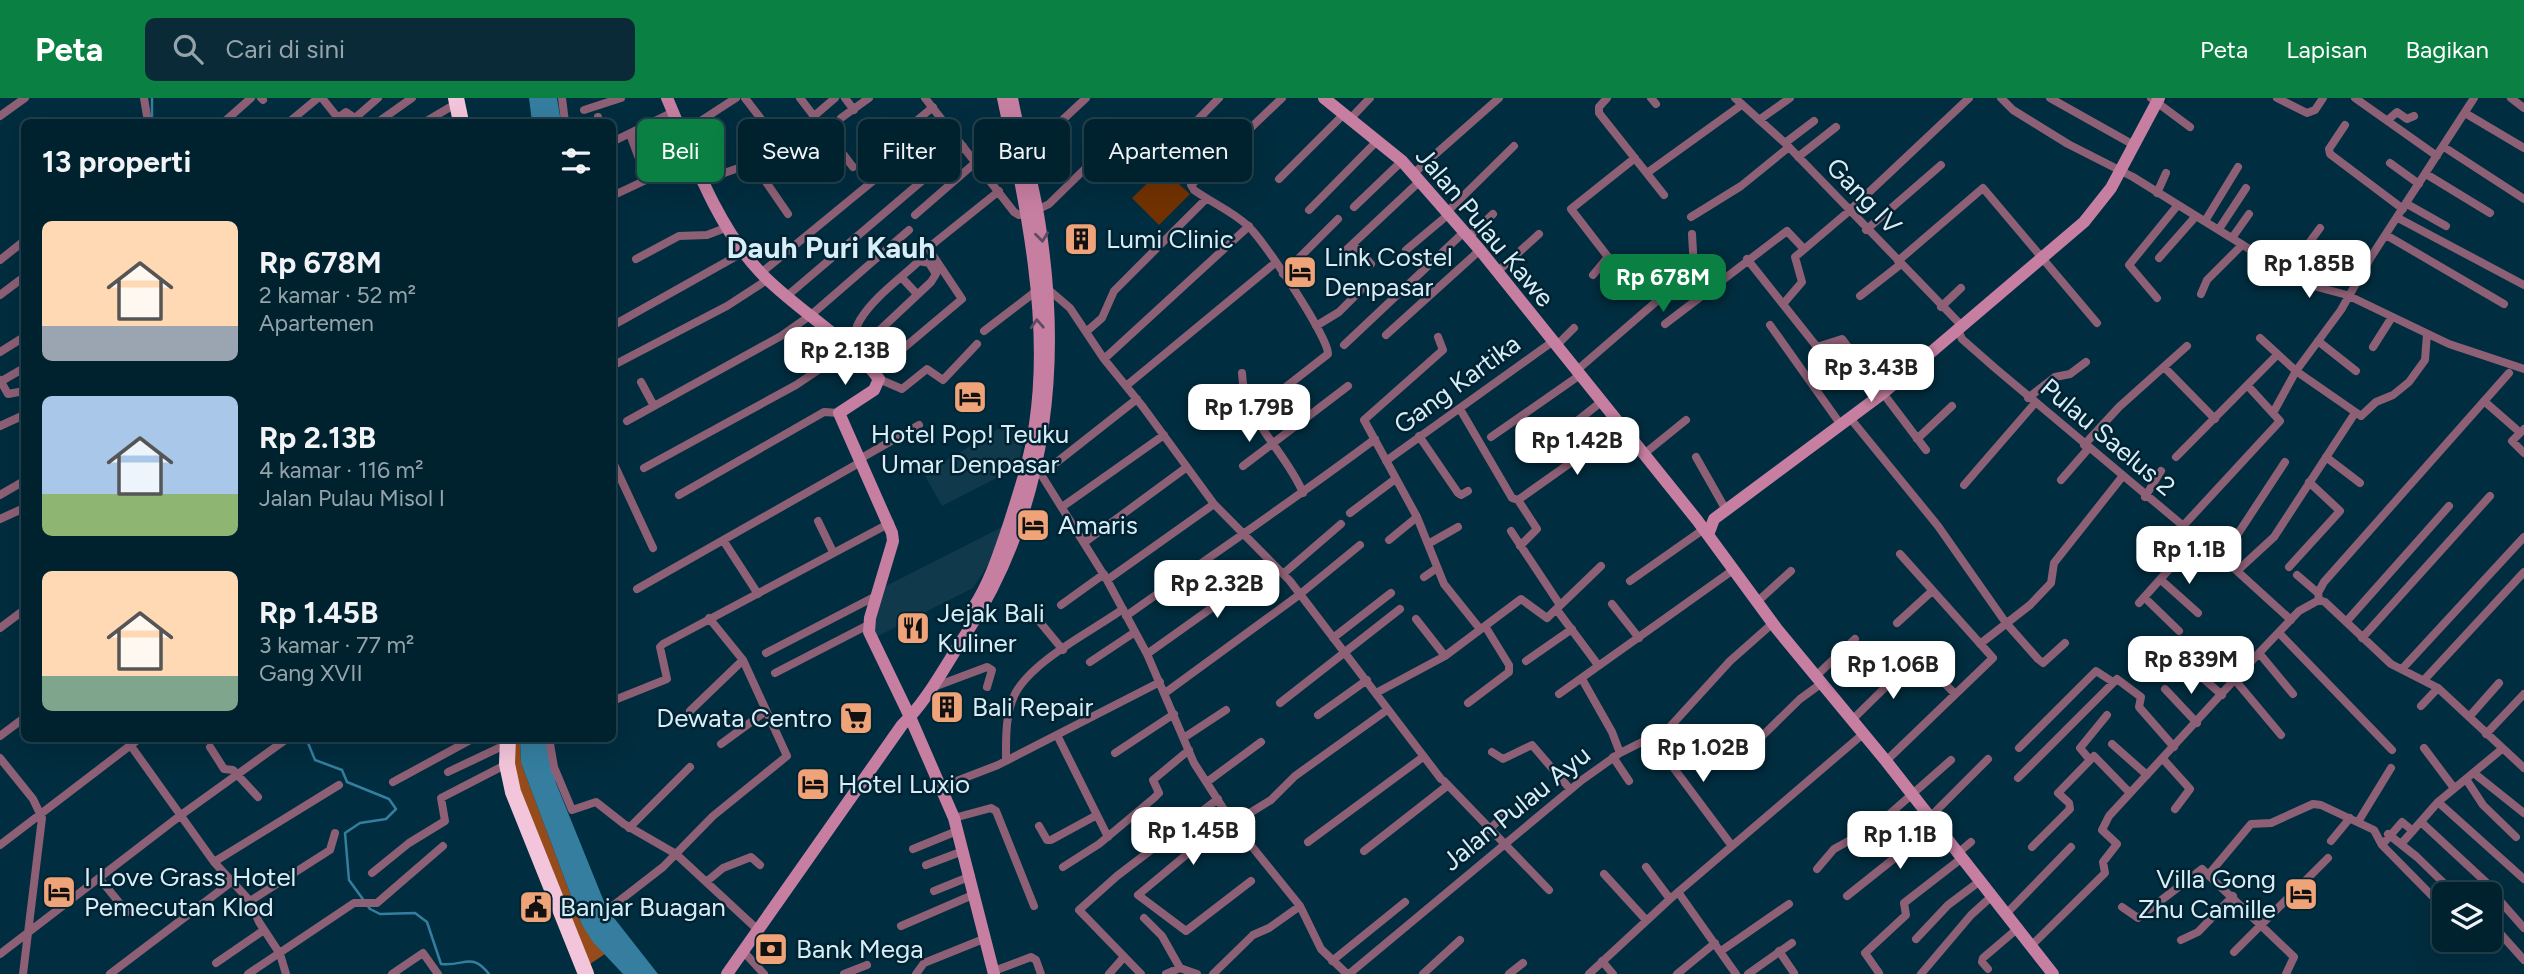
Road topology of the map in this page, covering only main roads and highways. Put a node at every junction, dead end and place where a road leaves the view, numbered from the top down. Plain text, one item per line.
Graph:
1 (457, 101) edge
2 (460, 119) edge
3 (507, 742) edge
4 (586, 974) edge

1 - 2 highway
3 - 4 highway

